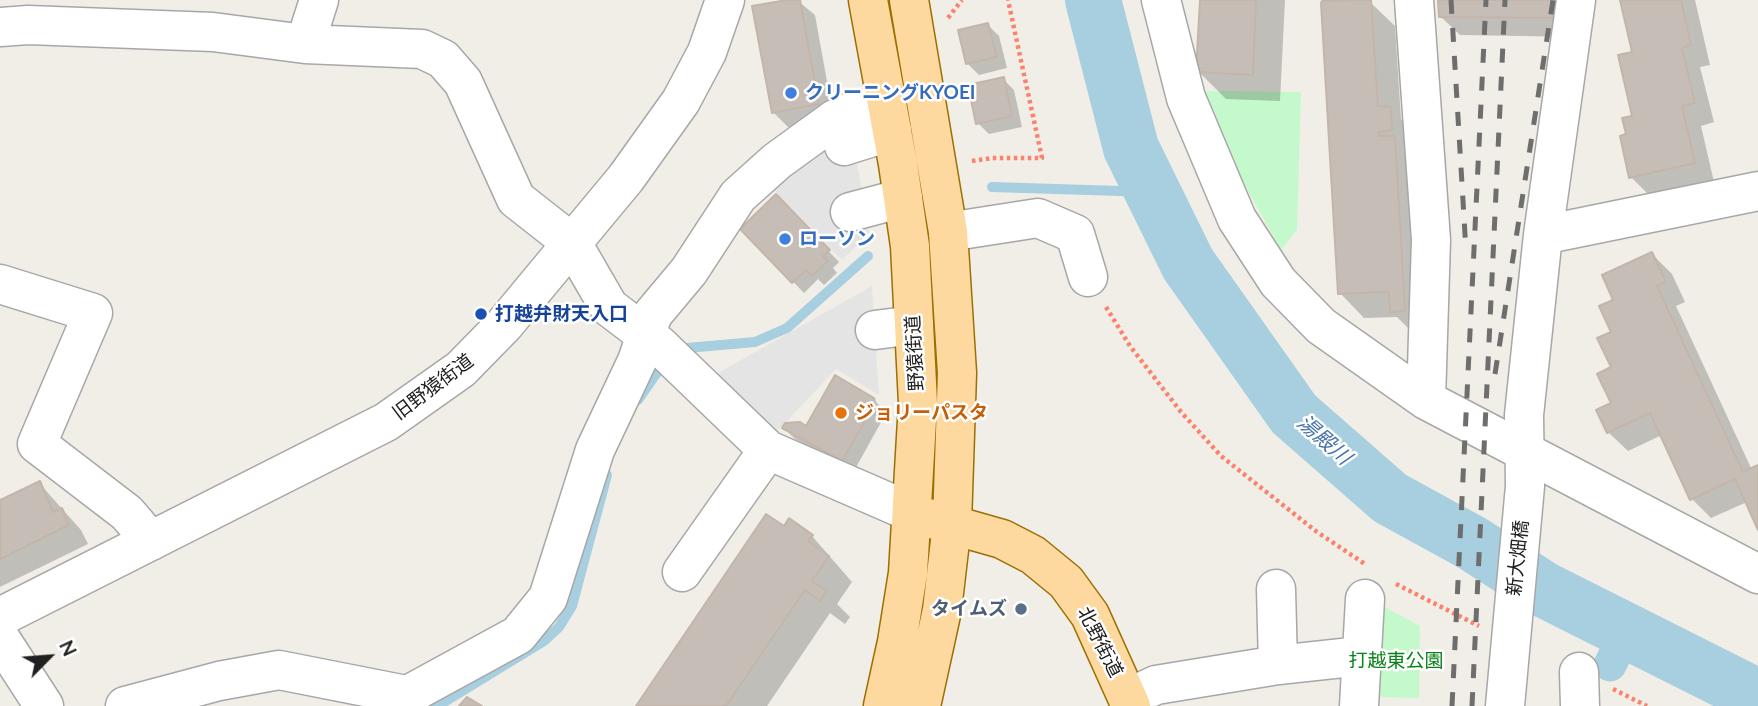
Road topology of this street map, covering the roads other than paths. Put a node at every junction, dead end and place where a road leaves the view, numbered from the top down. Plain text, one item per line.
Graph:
1 (318, 0) edge
2 (725, 0) edge
3 (868, 0) edge
4 (909, 0) edge
5 (1161, 0) edge
6 (1415, 0) edge
7 (1576, 0) edge
8 (217, 16) edge
9 (0, 27) edge
10 (305, 44) junction
11 (890, 118) junction
12 (844, 146) dead end
13 (1758, 191) edge
14 (903, 198) junction
15 (850, 212) dead end
16 (948, 232) junction
17 (1543, 235) junction
18 (572, 243) junction
19 (1088, 277) road end
20 (0, 284) edge
21 (914, 325) junction
22 (875, 330) dead end
23 (653, 341) junction
24 (1426, 400) junction
25 (768, 450) junction
26 (1526, 468) junction
27 (913, 513) junction
28 (952, 524) junction
29 (151, 541) junction
30 (682, 572) dead end
31 (1758, 574) edge
32 (1375, 583) road end
33 (1276, 589) dead end
34 (0, 617) edge
35 (0, 638) edge
36 (1361, 656) junction
37 (1278, 665) junction
38 (400, 701) edge
39 (1129, 702) edge
40 (44, 706) edge
41 (125, 706) edge
42 (883, 706) edge
43 (922, 706) edge
44 (1359, 706) edge
45 (1505, 706) edge

1 - 10 street
2 - 18 street, 旧野猿街道
3 - 11 main road, 野猿街道
4 - 16 main road, 野猿街道
5 - 24 street
6 - 24 street
7 - 17 street, 新大畑橋
8 - 9 street
8 - 10 street
10 - 18 street
11 - 12 street
11 - 14 main road, 野猿街道
11 - 23 street
13 - 17 street
14 - 15 street
14 - 21 main road, 野猿街道
16 - 19 street
16 - 28 main road, 野猿街道
17 - 26 street, 新大畑橋
18 - 23 street
18 - 29 street, 旧野猿街道
20 - 29 street
21 - 22 street
21 - 27 main road, 野猿街道
23 - 25 street
23 - 38 street
24 - 26 street
25 - 27 street
25 - 30 street
26 - 31 street
26 - 45 street, 新大畑橋
27 - 28 main road, 北野街道
27 - 42 main road, 野猿街道
28 - 39 main road, 北野街道
28 - 43 main road, 野猿街道
29 - 34 street, 旧野猿街道
32 - 36 street
33 - 37 street
35 - 40 street
36 - 37 street
36 - 44 street
37 - 39 street
38 - 41 street

